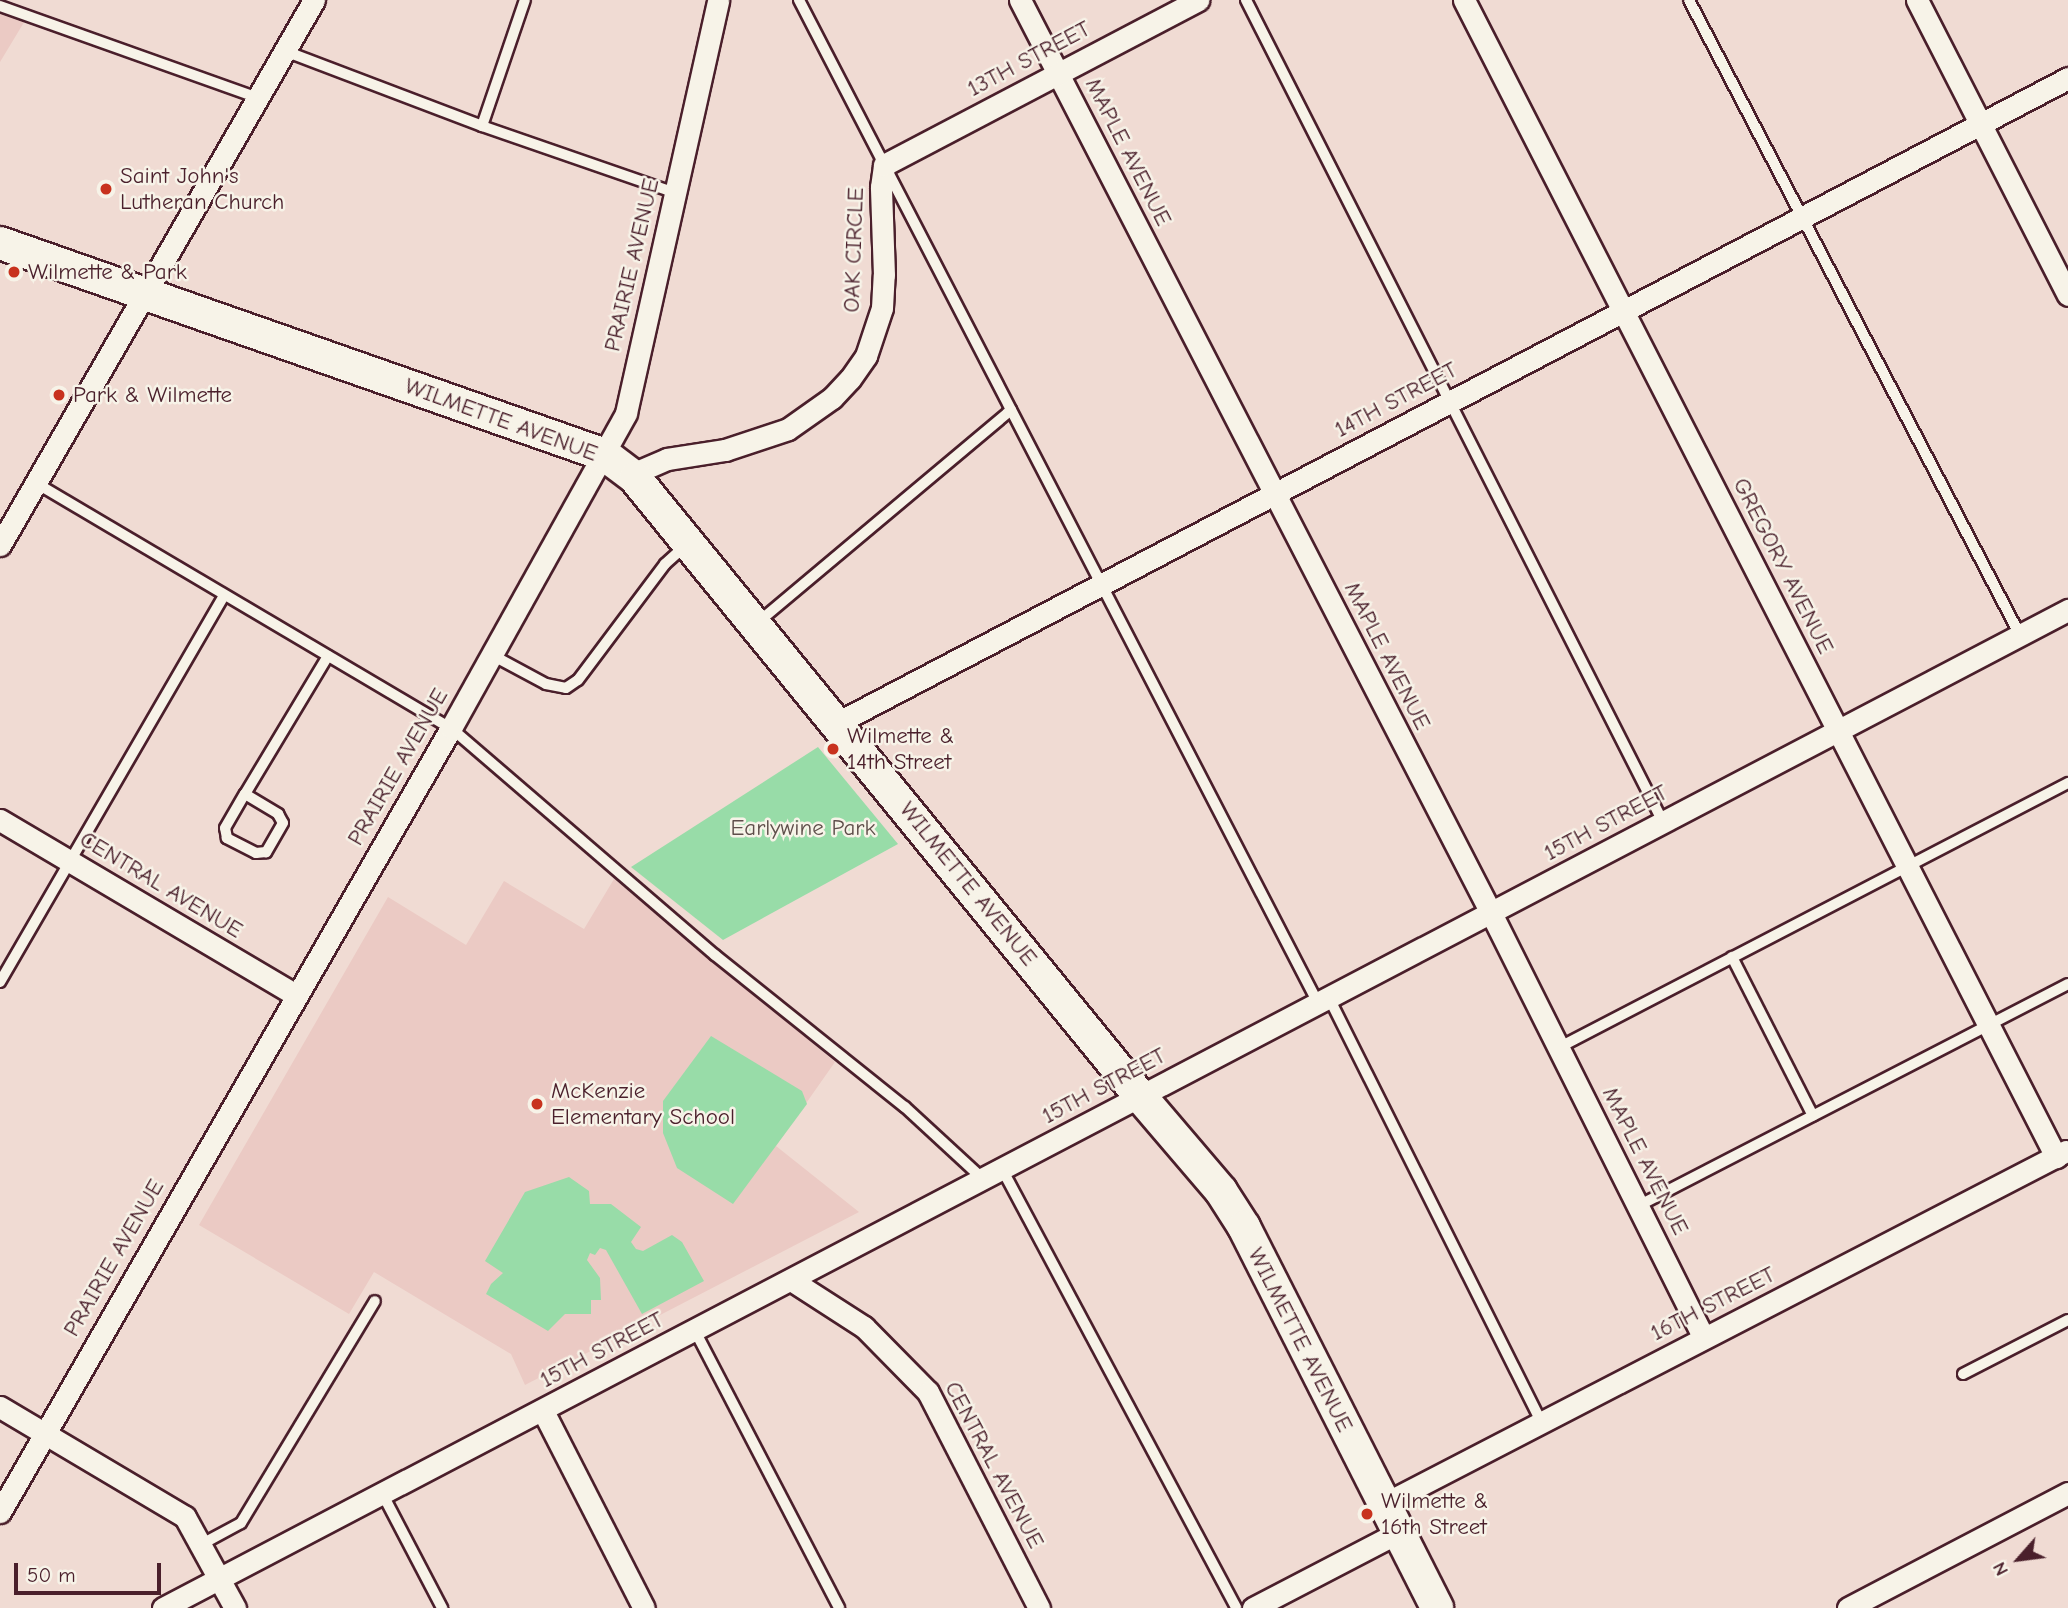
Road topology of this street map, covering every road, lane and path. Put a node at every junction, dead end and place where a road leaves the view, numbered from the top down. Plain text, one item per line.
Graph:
1 (20, 0) edge
2 (314, 0) edge
3 (526, 0) edge
4 (718, 0) edge
5 (799, 0) edge
6 (1020, 0) edge
7 (1198, 0) edge
8 (1246, 0) edge
9 (1464, 0) edge
10 (1689, 0) edge
11 (1917, 0) edge
12 (0, 6) edge
13 (14, 11) junction
14 (285, 51) junction
15 (1058, 73) junction
16 (2068, 78) edge
17 (258, 98) junction
18 (1980, 124) junction
19 (482, 126) junction
20 (884, 165) junction
21 (675, 193) junction
22 (1800, 218) junction
23 (0, 243) edge
24 (146, 295) junction
25 (2068, 295) edge
26 (1623, 311) junction
27 (1448, 402) junction
28 (1011, 410) junction
29 (605, 455) junction
30 (630, 475) junction
31 (36, 483) junction
32 (1273, 494) junction
33 (689, 542) junction
34 (0, 545) edge
35 (1101, 584) junction
36 (225, 594) junction
37 (2068, 610) edge
38 (756, 624) junction
39 (2020, 635) junction
40 (328, 656) junction
41 (492, 656) junction
42 (837, 723) junction
43 (451, 729) junction
44 (1838, 731) junction
45 (2068, 783) edge
46 (245, 794) junction
47 (0, 820) edge
48 (1664, 822) junction
49 (70, 861) junction
50 (1907, 866) junction
51 (1490, 912) junction
52 (1732, 957) junction
53 (0, 982) edge
54 (2068, 984) edge
55 (296, 995) junction
56 (1323, 1000) junction
57 (1988, 1025) junction
58 (1558, 1048) junction
59 (1140, 1096) junction
60 (1813, 1116) junction
61 (2062, 1154) edge
62 (1002, 1169) junction
63 (983, 1179) junction
64 (1638, 1206) junction
65 (791, 1280) junction
66 (375, 1301) dead end
67 (2068, 1320) edge
68 (695, 1331) junction
69 (1704, 1338) junction
70 (1964, 1374) dead end
71 (0, 1407) edge
72 (543, 1411) junction
73 (1542, 1423) junction
74 (45, 1433) junction
75 (382, 1493) junction
76 (2068, 1493) edge
77 (1382, 1505) junction
78 (0, 1513) edge
79 (1397, 1533) junction
80 (202, 1544) junction
81 (220, 1578) junction
82 (163, 1608) edge
83 (235, 1608) edge
84 (442, 1608) edge
85 (644, 1608) edge
86 (839, 1608) edge
87 (1039, 1608) edge
88 (1236, 1608) edge
89 (1253, 1608) edge
90 (1437, 1608) edge
91 (1848, 1608) edge

1 - 13 lane
2 - 14 street
3 - 19 lane
4 - 21 street, PRAIRIE AVENUE
5 - 20 lane
6 - 15 street, MAPLE AVENUE
7 - 15 street, 13TH STREET
8 - 27 lane
9 - 26 street, GREGORY AVENUE
10 - 22 lane
11 - 18 street
12 - 13 lane
13 - 17 lane
14 - 17 street
14 - 19 lane
15 - 20 street, 13TH STREET
15 - 32 street, MAPLE AVENUE
16 - 18 street, 14TH STREET
17 - 24 street
18 - 22 street, 14TH STREET
18 - 25 street
19 - 21 lane
20 - 28 lane
20 - 30 street, OAK CIRCLE
21 - 29 street, PRAIRIE AVENUE
22 - 26 street, 14TH STREET
22 - 39 lane
23 - 24 street, WILMETTE AVENUE
24 - 29 street, WILMETTE AVENUE
24 - 31 street
26 - 27 street, 14TH STREET
26 - 44 street, GREGORY AVENUE
27 - 32 street, 14TH STREET
27 - 48 lane
28 - 35 lane
28 - 38 lane
29 - 30 street, WILMETTE AVENUE
29 - 41 street, PRAIRIE AVENUE
30 - 33 street, WILMETTE AVENUE
31 - 34 street
31 - 36 lane
32 - 35 street, 14TH STREET
32 - 51 street, MAPLE AVENUE
33 - 38 street, WILMETTE AVENUE
33 - 41 lane
35 - 42 street, 14TH STREET
35 - 56 lane
36 - 40 lane
36 - 49 lane
37 - 39 street, 15TH STREET
38 - 42 street, WILMETTE AVENUE
39 - 44 street, 15TH STREET
40 - 43 lane
40 - 46 lane
41 - 43 street, PRAIRIE AVENUE
42 - 59 street, WILMETTE AVENUE
43 - 55 street, PRAIRIE AVENUE
43 - 63 lane
44 - 48 street, 15TH STREET
44 - 50 street, GREGORY AVENUE
45 - 50 lane
46 - 46 lane
47 - 49 street, CENTRAL AVENUE
48 - 51 street, 15TH STREET
49 - 53 lane
49 - 55 street, CENTRAL AVENUE
50 - 52 lane
50 - 57 street, GREGORY AVENUE
51 - 56 street, 15TH STREET
51 - 58 street, MAPLE AVENUE
52 - 58 lane
52 - 60 lane
54 - 57 lane
55 - 74 street, PRAIRIE AVENUE
56 - 59 street, 15TH STREET
56 - 73 lane
57 - 60 lane
57 - 61 street, GREGORY AVENUE
58 - 64 street, MAPLE AVENUE
59 - 62 street, 15TH STREET
59 - 77 street, WILMETTE AVENUE
60 - 64 lane
61 - 69 street, 16TH STREET
62 - 63 street, 15TH STREET
62 - 88 lane
63 - 65 street, 15TH STREET
64 - 69 street, MAPLE AVENUE
65 - 68 street, 15TH STREET
65 - 87 street, CENTRAL AVENUE
66 - 80 lane
67 - 70 lane
68 - 72 street, 15TH STREET
68 - 86 lane
69 - 73 street, 16TH STREET
71 - 74 street
72 - 75 street, 15TH STREET
72 - 85 street
73 - 77 street, 16TH STREET
74 - 78 street, PRAIRIE AVENUE
74 - 80 street
75 - 81 street, 15TH STREET
75 - 84 lane
76 - 91 street
77 - 79 street, WILMETTE AVENUE
79 - 89 street
79 - 90 street, WILMETTE AVENUE
80 - 81 street
81 - 82 street, 15TH STREET
81 - 83 street

